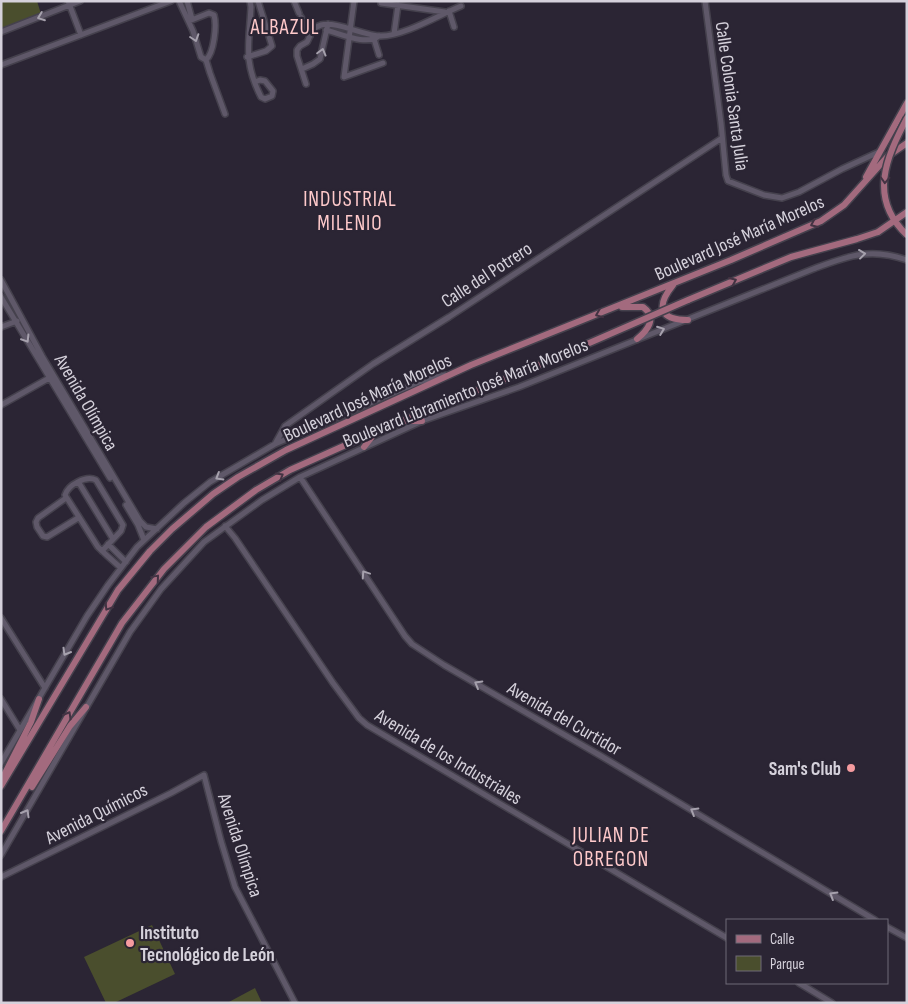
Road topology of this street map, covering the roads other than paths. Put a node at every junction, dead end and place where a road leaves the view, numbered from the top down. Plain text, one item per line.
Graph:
1 (80, 1) edge
2 (171, 1) edge
3 (179, 1) edge
4 (187, 1) edge
5 (250, 1) edge
6 (258, 1) edge
7 (294, 1) edge
8 (354, 1) edge
9 (705, 1) edge
10 (69, 3) edge
11 (381, 3) dead end
12 (398, 5) junction
13 (461, 6) dead end
14 (429, 9) junction
15 (448, 12) junction
16 (262, 15) junction
17 (250, 18) junction
18 (190, 20) junction
19 (429, 20) junction
20 (327, 27) junction
21 (454, 27) dead end
22 (350, 29) junction
23 (1, 32) edge
24 (373, 34) junction
25 (394, 34) junction
26 (81, 35) junction
27 (310, 36) junction
28 (349, 36) junction
29 (380, 36) junction
30 (374, 40) junction
31 (378, 55) dead end
32 (248, 57) junction
33 (206, 60) junction
34 (383, 63) dead end
35 (1, 65) edge
36 (302, 68) junction
37 (255, 82) dead end
38 (306, 84) dead end
39 (907, 103) edge
40 (225, 114) dead end
41 (907, 118) edge
42 (722, 138) junction
43 (907, 143) edge
44 (879, 152) junction
45 (864, 182) junction
46 (907, 212) edge
47 (907, 235) edge
48 (907, 260) edge
49 (1, 280) edge
50 (674, 284) junction
51 (1, 297) edge
52 (616, 307) junction
53 (23, 320) junction
54 (688, 320) junction
55 (15, 322) junction
56 (1, 327) edge
57 (637, 339) junction
58 (455, 373) junction
59 (52, 377) junction
60 (1, 405) edge
61 (422, 421) junction
62 (398, 422) junction
63 (377, 431) junction
64 (276, 444) junction
65 (364, 447) junction
66 (300, 477) junction
67 (79, 483) junction
68 (66, 498) junction
69 (78, 518) junction
70 (225, 526) junction
71 (157, 529) junction
72 (113, 539) junction
73 (144, 540) junction
74 (108, 544) junction
75 (102, 551) junction
76 (126, 562) junction
77 (121, 568) junction
78 (1, 618) edge
79 (45, 688) junction
80 (39, 698) junction
81 (1, 699) edge
82 (86, 707) junction
83 (20, 730) junction
84 (1, 763) edge
85 (204, 775) joint
86 (1, 780) edge
87 (1, 786) edge
88 (18, 803) junction
89 (1, 831) edge
90 (1, 856) edge
91 (1, 877) edge
92 (873, 919) edge
93 (888, 928) edge
94 (726, 937) edge
95 (907, 938) edge
96 (801, 984) edge
97 (295, 1003) edge
98 (832, 1003) edge

1 - 10 street
2 - 26 street
3 - 18 street
4 - 18 street
5 - 17 street
6 - 16 street
7 - 27 street
8 - 22 street
9 - 42 street, Calle Colonia Santa Julia
10 -> 23 street
10 - 26 street
11 - 12 street
12 - 14 street
12 - 25 street
13 - 15 street
14 - 15 street
14 - 19 street
15 - 19 street
15 - 21 street
16 - 17 street
16 - 32 street
17 - 32 street
18 -> 33 street
18 - 33 street
19 - 25 street
20 - 22 street
20 - 27 street
20 - 28 street
36 -> 20 street
22 - 24 street
22 - 28 street
24 - 29 street
24 - 30 street
25 - 29 street
26 - 35 street
27 - 36 street
28 - 30 street
28 - 34 street
29 - 30 street
30 - 31 street
32 - 37 street
33 - 40 street
36 - 38 street
39 - 44 main road
41 -> 47 main road, bridge
42 - 44 street, Calle Colonia Santa Julia
42 - 64 street, Calle del Potrero
43 - 45 main road
44 - 45 main road
45 -> 50 main road, Boulevard José María Morelos
62 -> 46 main road, Boulevard José María Morelos, bridge
54 -> 48 street, Boulevard Libramiento José María Morelos
49 - 53 street, Avenida Olímpica
50 - 52 main road, Boulevard José María Morelos
50 - 54 main road
51 - 55 street, Avenida Olímpica
52 - 57 main road
52 -> 58 main road, Boulevard José María Morelos
53 - 55 street
53 - 59 street, Avenida Olímpica
57 -> 54 street, Boulevard Libramiento José María Morelos
55 - 56 street
55 -> 59 street, Avenida Olímpica
57 - 61 street, Boulevard Libramiento José María Morelos
58 - 64 street, Boulevard Libramiento José María Morelos
58 -> 87 main road, Boulevard José María Morelos
59 - 60 street
59 - 71 street, Avenida Olímpica
59 - 73 street, Avenida Olímpica
61 - 62 main road
61 - 65 street, Boulevard Libramiento José María Morelos
62 - 63 main road, Boulevard José María Morelos
63 - 65 main road
88 -> 63 main road, Boulevard José María Morelos
64 -> 71 street, Boulevard Libramiento José María Morelos
65 - 66 street, Boulevard Libramiento José María Morelos
66 - 70 street, Boulevard Libramiento José María Morelos
92 -> 66 street, Avenida del Curtidor
67 - 68 street
67 - 72 street
67 - 72 street
68 - 69 street
68 - 69 street
69 - 75 street
70 - 82 street, Boulevard Libramiento José María Morelos
70 - 94 street, Avenida de los Industriales
71 - 73 street, Boulevard Libramiento José María Morelos
72 - 74 street
73 - 76 street, Boulevard Libramiento José María Morelos
74 - 75 street
74 - 76 street
75 - 77 street
76 - 77 street, Boulevard Libramiento José María Morelos
77 -> 79 street, Boulevard Libramiento José María Morelos
78 - 79 street
79 - 80 street, Boulevard Libramiento José María Morelos
80 - 83 street, Boulevard Libramiento José María Morelos
80 - 86 main road
81 - 83 street
82 - 88 main road
90 -> 82 street, Boulevard Libramiento José María Morelos
83 - 84 street, Boulevard Libramiento José María Morelos
85 - 91 street, Avenida Químicos
85 - 97 street, Avenida Olímpica
88 - 89 main road, Boulevard José María Morelos
93 - 95 street
96 - 98 street

